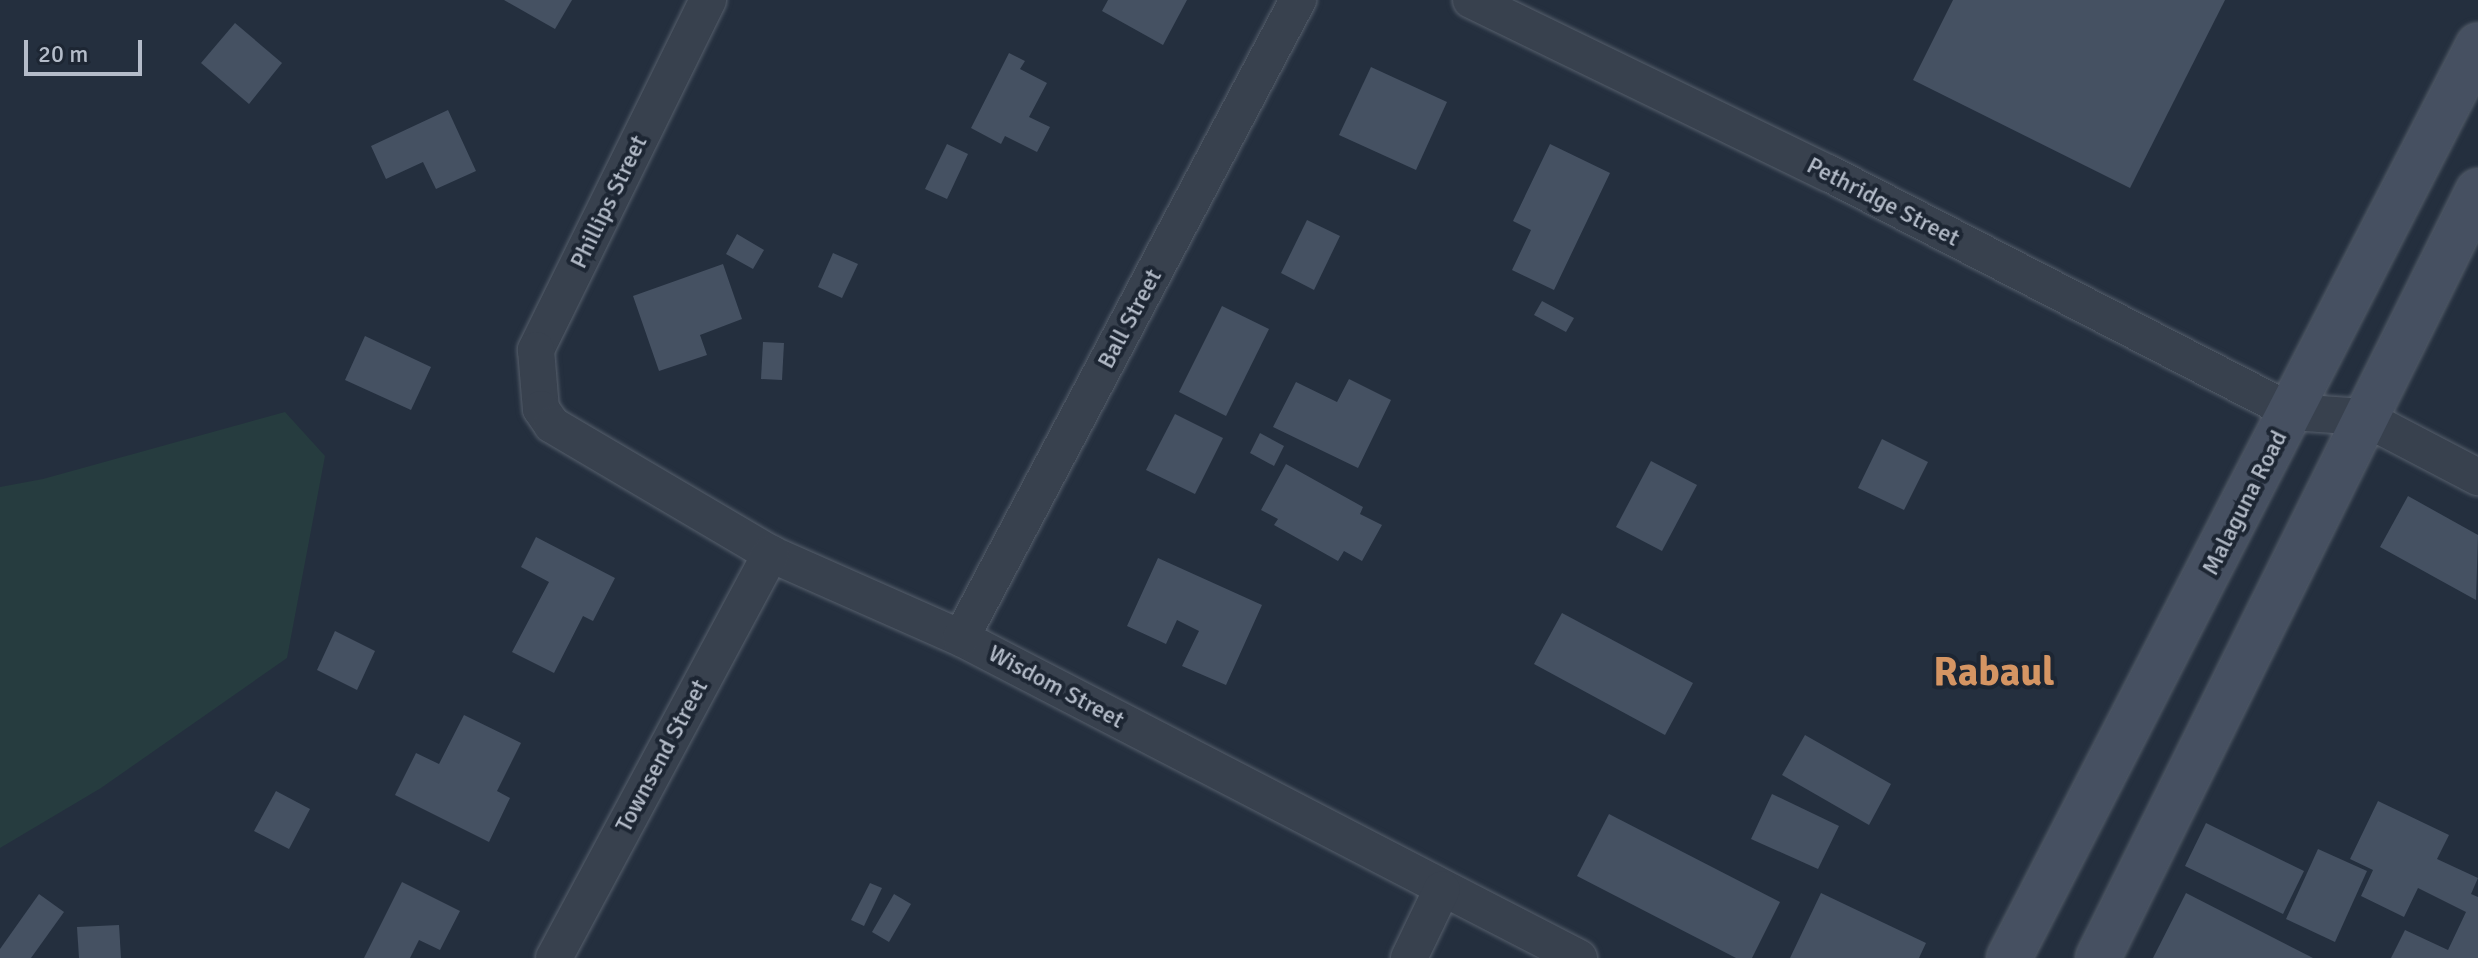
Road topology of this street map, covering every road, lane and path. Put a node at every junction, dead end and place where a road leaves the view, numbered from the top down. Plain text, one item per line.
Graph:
1 (708, 0) edge
2 (1298, 0) edge
3 (1471, 0) edge
4 (2478, 46) edge
5 (2478, 191) edge
6 (541, 409) joint
7 (2292, 412) junction
8 (2363, 417) junction
9 (2478, 477) edge
10 (771, 554) junction
11 (961, 638) junction
12 (1442, 889) junction
13 (554, 958) edge
14 (1409, 958) edge
15 (1579, 958) edge
16 (2009, 958) edge
17 (2098, 958) edge

1 - 6 street, Phillips Street
2 - 11 street, Ball Street
3 - 7 street, Pethridge Street
4 - 7 street, Malaguna Road
5 - 8 street
6 - 10 street, Wisdom Street
7 - 8 street
7 - 16 street, Malaguna Road
8 - 9 street
8 - 17 street
10 - 11 street, Wisdom Street
10 - 13 street, Townsend Street
11 - 12 street, Wisdom Street
12 - 14 street
12 - 15 street, Wisdom Street

